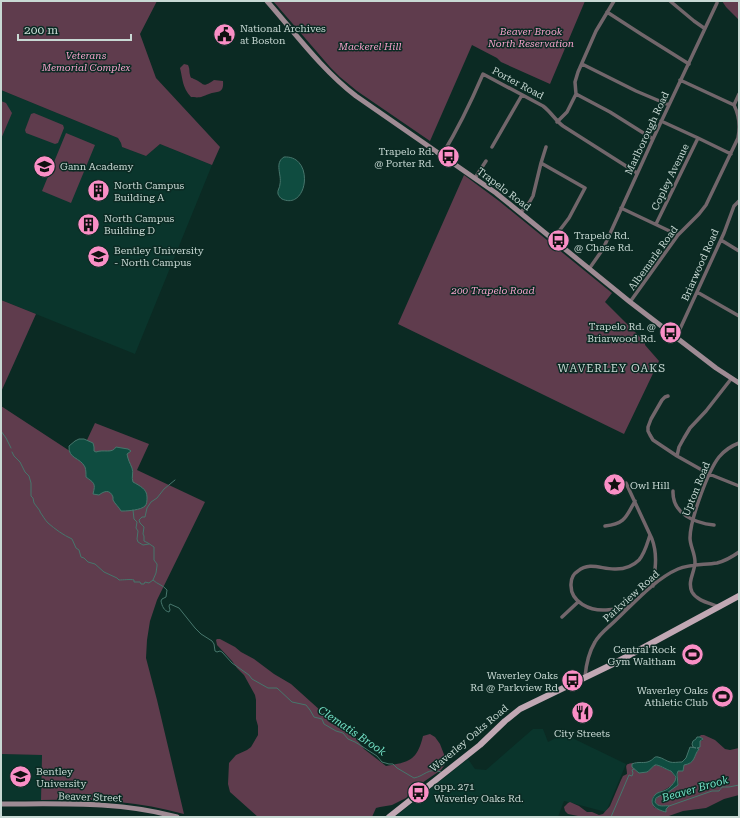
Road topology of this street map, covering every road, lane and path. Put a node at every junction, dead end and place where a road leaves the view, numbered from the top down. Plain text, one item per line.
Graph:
1 (267, 1) edge
2 (614, 1) edge
3 (670, 1) edge
4 (717, 3) dead end
5 (607, 12) junction
6 (704, 28) junction
7 (582, 64) junction
8 (689, 64) junction
9 (680, 80) junction
10 (576, 94) junction
11 (739, 94) edge
12 (522, 95) junction
13 (669, 105) junction
14 (734, 105) junction
15 (661, 121) junction
16 (557, 122) junction
17 (739, 135) edge
18 (698, 138) junction
19 (653, 139) junction
20 (492, 147) dead end
21 (546, 147) dead end
22 (731, 154) junction
23 (442, 155) junction
24 (486, 161) dead end
25 (541, 162) junction
26 (637, 173) junction
27 (475, 178) junction
28 (739, 200) edge
29 (621, 208) junction
30 (521, 212) junction
31 (656, 224) junction
32 (678, 235) junction
33 (553, 239) junction
34 (720, 240) junction
35 (739, 251) edge
36 (589, 269) junction
37 (697, 292) junction
38 (630, 302) junction
39 (739, 316) edge
40 (675, 336) junction
41 (731, 379) junction
42 (739, 383) edge
43 (668, 396) dead end
44 (739, 443) edge
45 (677, 456) junction
46 (709, 474) junction
47 (626, 483) dead end
48 (739, 486) edge
49 (674, 491) dead end
50 (634, 501) junction
51 (692, 520) junction
52 (714, 525) dead end
53 (604, 526) dead end
54 (650, 535) junction
55 (739, 552) edge
56 (694, 565) junction
57 (653, 586) junction
58 (739, 596) edge
59 (578, 602) junction
60 (629, 607) junction
61 (719, 607) junction
62 (562, 617) dead end
63 (585, 677) junction
64 (1, 804) edge
65 (177, 817) edge
66 (389, 817) edge

1 - 23 main road, Trapelo Road
2 - 5 street
3 - 6 street
4 - 6 street, Marlborough Road
5 - 7 street
5 - 8 street
6 - 8 street, Marlborough Road
7 - 10 street
7 - 13 street
8 - 9 street, Marlborough Road
9 - 13 street, Marlborough Road
9 - 14 street
10 - 16 street
10 - 19 street
11 - 14 street
12 - 16 street, Porter Road
12 - 20 street
12 - 23 street, Porter Road
13 - 15 street, Marlborough Road
14 - 17 street, Albemarle Road
15 - 18 street
15 - 19 street, Marlborough Road
16 - 26 street, Porter Road
17 - 22 street, Albemarle Road
18 - 22 street
18 - 31 street, Copley Avenue
19 - 26 street, Marlborough Road
21 - 25 street
22 - 32 street, Albemarle Road
23 - 27 main road, Trapelo Road
24 - 27 street
25 - 30 street
25 - 33 street
26 - 29 street, Marlborough Road
27 - 30 main road, Trapelo Road
28 - 34 street, Briarwood Road
29 - 31 street
29 - 36 street, Marlborough Road
30 - 33 main road, Trapelo Road
31 - 32 street
32 - 38 street, Albemarle Road
33 - 36 main road, Trapelo Road
34 - 35 street
34 - 37 street, Briarwood Road
36 - 38 main road, Trapelo Road
37 - 39 street
37 - 40 street, Briarwood Road
38 - 40 main road, Trapelo Road
40 - 41 main road, Trapelo Road
41 - 42 main road, Trapelo Road
41 - 45 street
43 - 45 street
44 - 46 street, Upton Road
45 - 46 street
46 - 48 street
46 - 51 street, Upton Road
47 - 50 street
49 - 51 street
50 - 53 street
50 - 54 street
51 - 52 street
51 - 56 street, Upton Road
54 - 57 street
54 - 59 street
55 - 56 street, Parkview Road
56 - 57 street, Parkview Road
56 - 61 street, Upton Road
57 - 60 street, Parkview Road
58 - 61 main road, Waverley Oaks Road
59 - 60 street
59 - 62 street
60 - 63 street, Parkview Road
61 - 63 main road, Waverley Oaks Road
63 - 66 main road, Waverley Oaks Road
64 - 65 main road, Beaver Street

